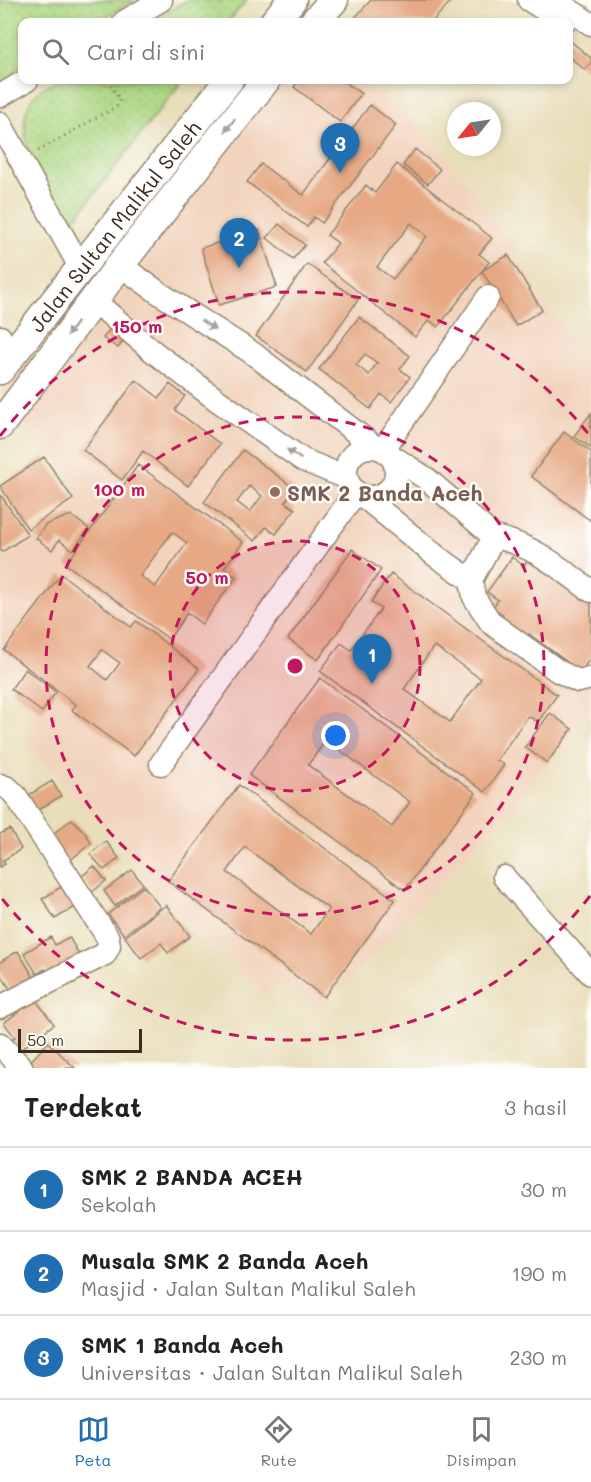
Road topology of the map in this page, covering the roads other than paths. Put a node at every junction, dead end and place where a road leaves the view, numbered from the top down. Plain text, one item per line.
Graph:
1 (161, 0) edge
2 (292, 0) edge
3 (334, 0) edge
4 (529, 0) edge
5 (554, 0) edge
6 (131, 18) edge
7 (277, 18) edge
8 (318, 18) edge
9 (558, 18) edge
10 (591, 24) edge
11 (573, 29) edge
12 (591, 40) edge
13 (20, 84) edge
14 (226, 84) edge
15 (263, 84) edge
16 (0, 96) edge
17 (0, 123) edge
18 (120, 265) junction
19 (80, 267) junction
20 (488, 297) dead end
21 (93, 300) junction
22 (4, 354) edge
23 (0, 425) edge
24 (383, 450) junction
25 (355, 489) junction
26 (494, 537) junction
27 (471, 580) junction
28 (591, 591) edge
29 (591, 678) edge
30 (161, 764) dead end
31 (0, 785) edge
32 (504, 878) dead end
33 (591, 974) edge
34 (0, 1008) edge
35 (0, 1044) edge
36 (22, 1068) edge

1 - 6 street
2 - 7 main road
3 - 8 main road
4 - 9 street
5 - 10 street
11 - 12 street
13 - 16 street
14 - 19 main road, Jalan Sultan Malikul Saleh
15 -> 18 main road, Jalan Sultan Malikul Saleh
17 - 19 street
18 - 21 main road, Jalan Sultan Malikul Saleh
18 -> 24 street
19 - 22 main road, Jalan Sultan Malikul Saleh
20 - 24 street
21 -> 23 main road, Jalan Sultan Malikul Saleh
25 -> 21 street
24 - 25 street
24 - 25 street
24 - 26 street
25 - 27 street
25 - 30 street
26 - 27 street
26 - 28 street
27 - 29 street
31 - 34 street
32 - 33 street
35 - 36 street

